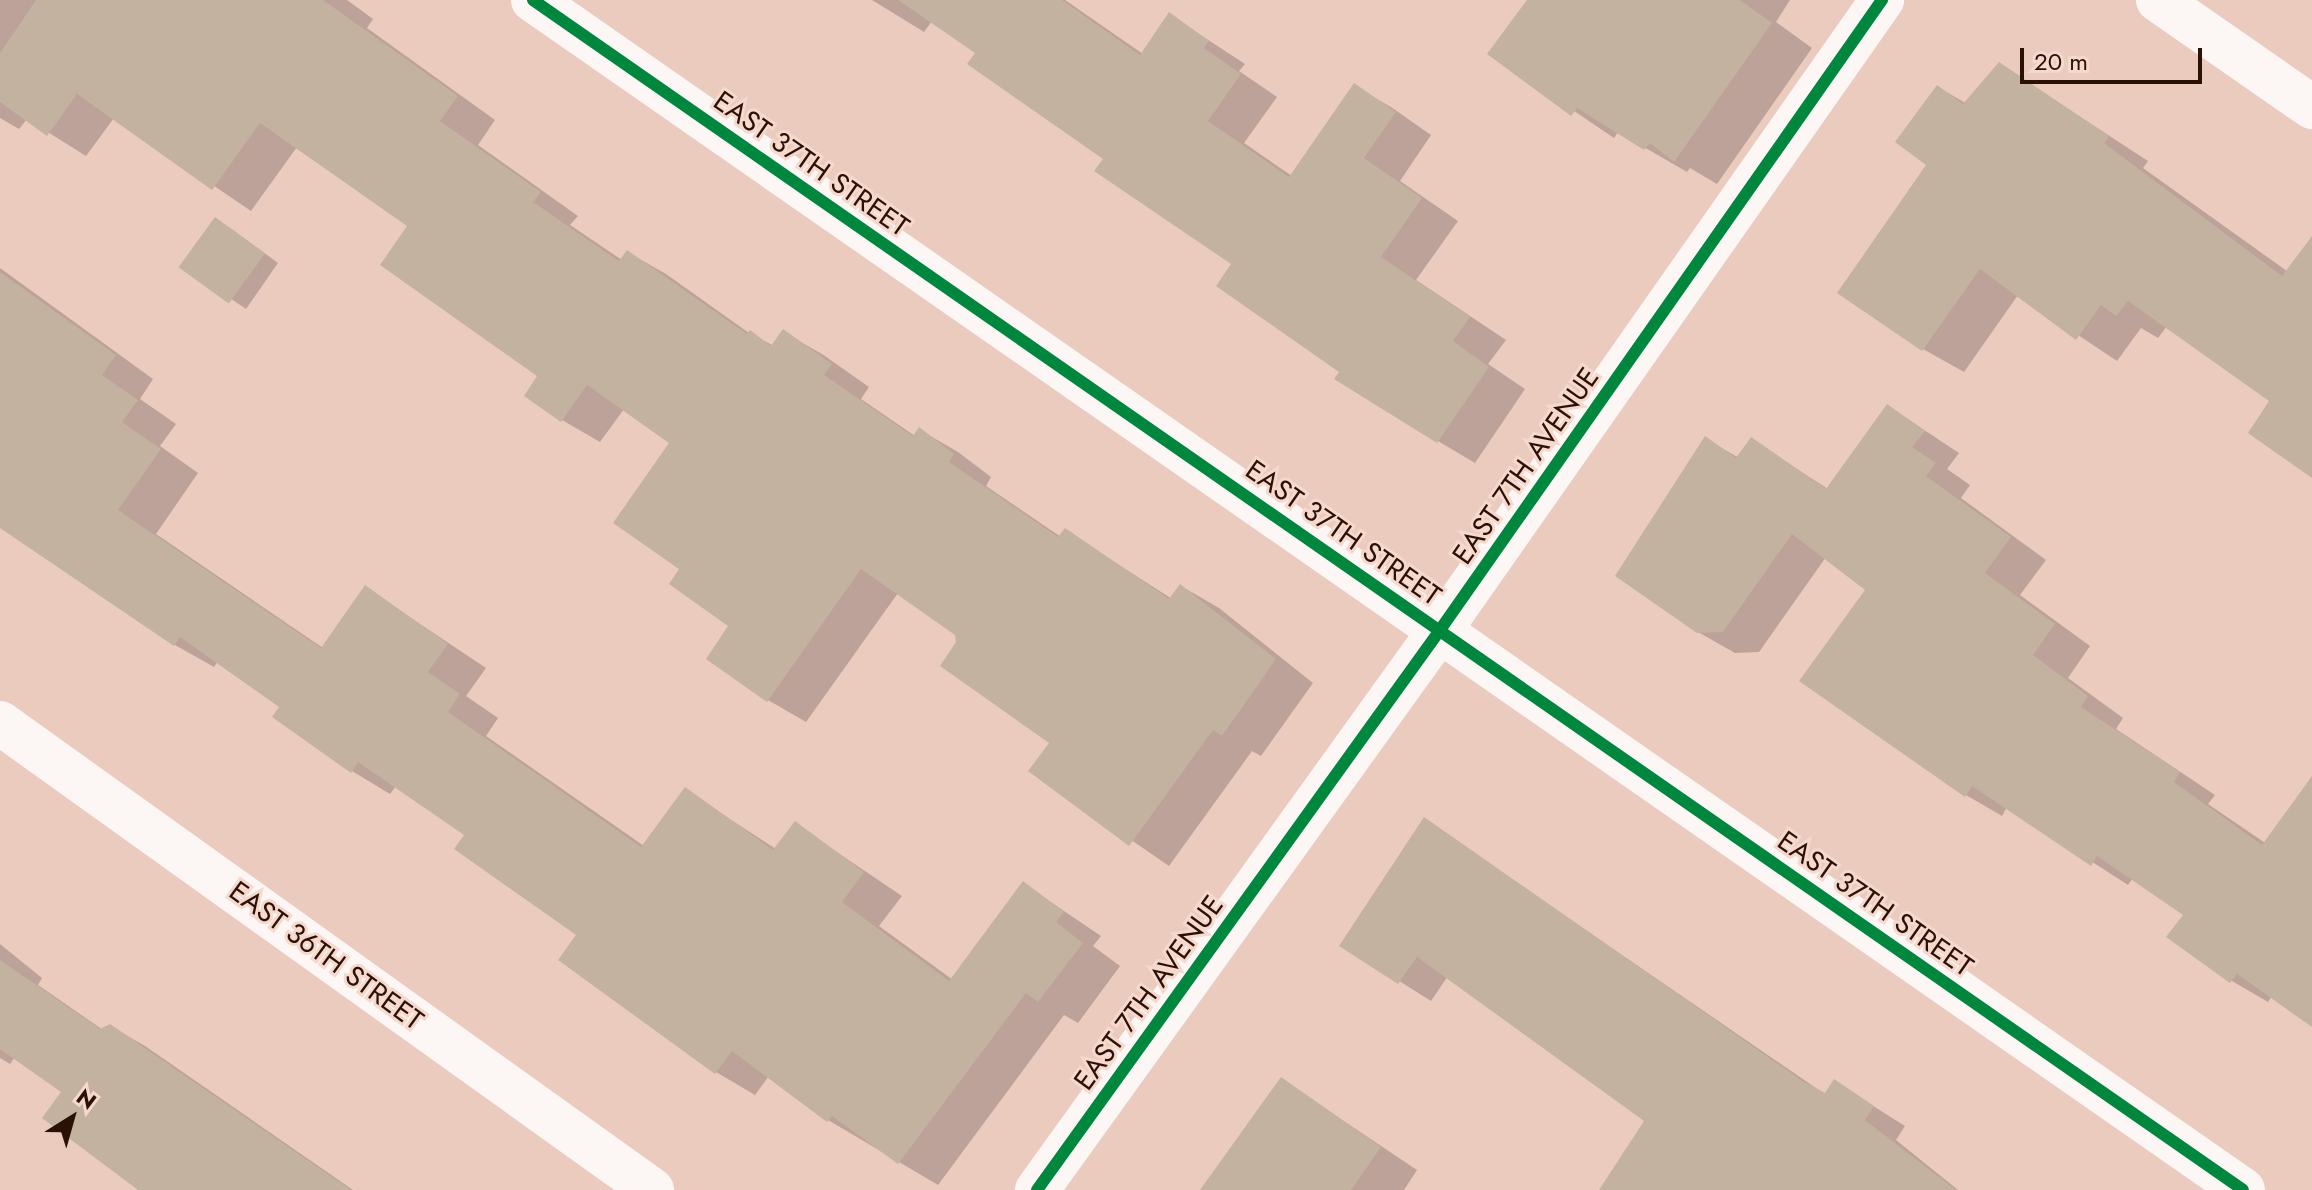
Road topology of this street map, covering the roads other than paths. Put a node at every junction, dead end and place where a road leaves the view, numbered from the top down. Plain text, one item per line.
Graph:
1 (533, 0) edge
2 (1882, 0) edge
3 (2158, 0) edge
4 (2312, 107) edge
5 (1440, 630) junction
6 (0, 723) edge
7 (652, 1190) edge
8 (1037, 1190) edge
9 (2243, 1190) edge

1 - 5 street, EAST 37TH STREET
2 - 5 street, EAST 7TH AVENUE
3 - 4 street
5 - 8 street, EAST 7TH AVENUE
5 - 9 street, EAST 37TH STREET
6 - 7 street, EAST 36TH STREET

